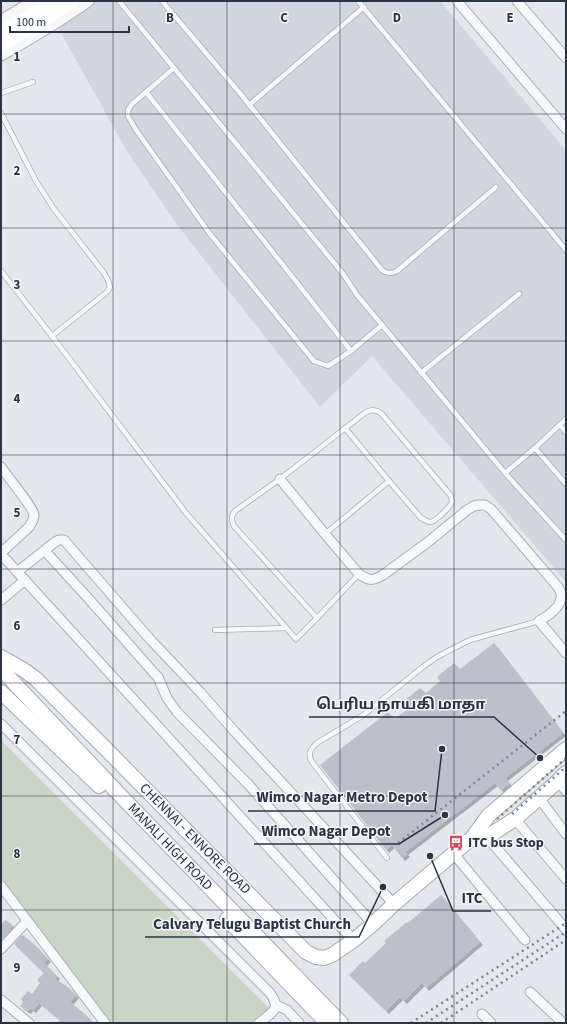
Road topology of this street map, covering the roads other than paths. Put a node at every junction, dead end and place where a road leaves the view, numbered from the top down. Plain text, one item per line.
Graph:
1 (34, 1) edge
2 (53, 1) edge
3 (72, 1) edge
4 (88, 1) edge
5 (119, 1) edge
6 (162, 1) edge
7 (358, 1) edge
8 (457, 1) edge
9 (517, 1) edge
10 (364, 7) junction
11 (1, 21) edge
12 (1, 34) edge
13 (1, 45) edge
14 (1, 55) edge
15 (566, 58) edge
16 (174, 68) junction
17 (33, 82) dead end
18 (146, 92) junction
19 (1, 93) edge
20 (249, 104) junction
21 (1, 113) edge
22 (566, 129) edge
23 (496, 187) dead end
24 (566, 250) edge
25 (1, 271) edge
26 (519, 294) dead end
27 (382, 325) junction
28 (52, 336) junction
29 (351, 351) junction
30 (421, 373) junction
31 (566, 419) edge
32 (560, 424) junction
33 (345, 428) junction
34 (566, 432) edge
35 (535, 448) junction
36 (1, 467) edge
37 (505, 473) junction
38 (9, 479) junction
39 (280, 479) junction
40 (388, 481) junction
41 (1, 484) edge
42 (566, 484) edge
43 (325, 534) junction
44 (566, 540) edge
45 (45, 551) junction
46 (1, 554) edge
47 (18, 572) junction
48 (359, 574) junction
49 (25, 580) junction
50 (1, 600) edge
51 (317, 618) junction
52 (539, 621) junction
53 (286, 628) junction
54 (215, 630) dead end
55 (566, 653) edge
56 (1, 658) edge
57 (6, 674) edge
58 (36, 680) junction
59 (23, 692) junction
60 (2, 695) edge
61 (54, 698) junction
62 (39, 710) junction
63 (1, 724) edge
64 (566, 749) edge
65 (564, 782) edge
66 (539, 798) junction
67 (515, 819) junction
68 (566, 834) edge
69 (473, 836) junction
70 (487, 837) junction
71 (453, 853) junction
72 (388, 858) dead end
73 (566, 879) edge
74 (1, 886) edge
75 (394, 904) junction
76 (27, 921) junction
77 (373, 924) junction
78 (566, 930) edge
79 (354, 940) junction
80 (525, 940) dead end
81 (1, 947) edge
82 (530, 992) dead end
83 (1, 1000) edge
84 (276, 1005) junction
85 (482, 1014) dead end
86 (29, 1023) edge
87 (105, 1023) edge
88 (260, 1023) edge
89 (299, 1023) edge
90 (327, 1023) edge
91 (341, 1023) edge
92 (491, 1023) edge
93 (563, 1023) edge

1 - 11 street
2 - 12 main road
3 - 13 main road
4 - 14 street
5 - 16 lane
6 - 20 lane
7 - 10 lane
8 - 22 street
9 - 15 street
10 - 20 lane
10 - 24 lane
16 - 18 lane
16 - 27 lane
17 - 19 lane
18 - 29 lane
18 - 29 lane
20 - 23 lane
21 - 28 lane
25 - 28 lane
26 - 30 lane
27 - 29 lane
27 - 30 lane
28 - 53 lane
30 - 37 lane
31 - 32 lane
32 - 34 lane
32 - 35 lane
33 - 39 lane
33 - 40 lane
33 - 40 lane
35 - 37 lane
35 - 42 lane
36 - 38 street
37 - 44 lane
38 - 41 street
38 - 46 street
39 - 43 street
39 - 51 lane
40 - 43 lane
43 - 48 street
45 - 47 street
45 - 75 street
45 - 77 street
46 - 47 street
47 - 49 street
48 - 51 lane
48 - 52 street
49 - 50 street
49 - 79 street
51 - 53 lane
52 - 55 street
52 - 72 lane
53 - 54 lane
56 - 58 main road, CHENNAI - ENNORE ROAD
57 - 59 main road, MANALI HIGH ROAD
57 - 60 main road
58 - 59 main road
58 - 61 main road, CHENNAI - ENNORE ROAD
59 - 62 main road, MANALI HIGH ROAD
60 - 90 main road, MANALI HIGH ROAD
61 - 62 main road
61 - 79 main road, CHENNAI - ENNORE ROAD
62 - 91 main road, MANALI HIGH ROAD
63 - 84 street
64 - 69 main road, CHENNAI - ENNORE ROAD
65 - 66 main road
66 - 67 main road
66 - 68 street
67 - 70 main road
67 - 73 street
69 - 70 main road
69 - 71 main road, CHENNAI - ENNORE ROAD
70 - 78 street
71 - 75 main road, CHENNAI - ENNORE ROAD
71 - 80 street
74 - 76 street
75 - 77 main road, CHENNAI - ENNORE ROAD
76 - 81 street
76 - 87 street
77 - 79 main road, CHENNAI - ENNORE ROAD
82 - 93 street
83 - 86 street
84 - 88 street
84 - 89 street
85 - 92 street

